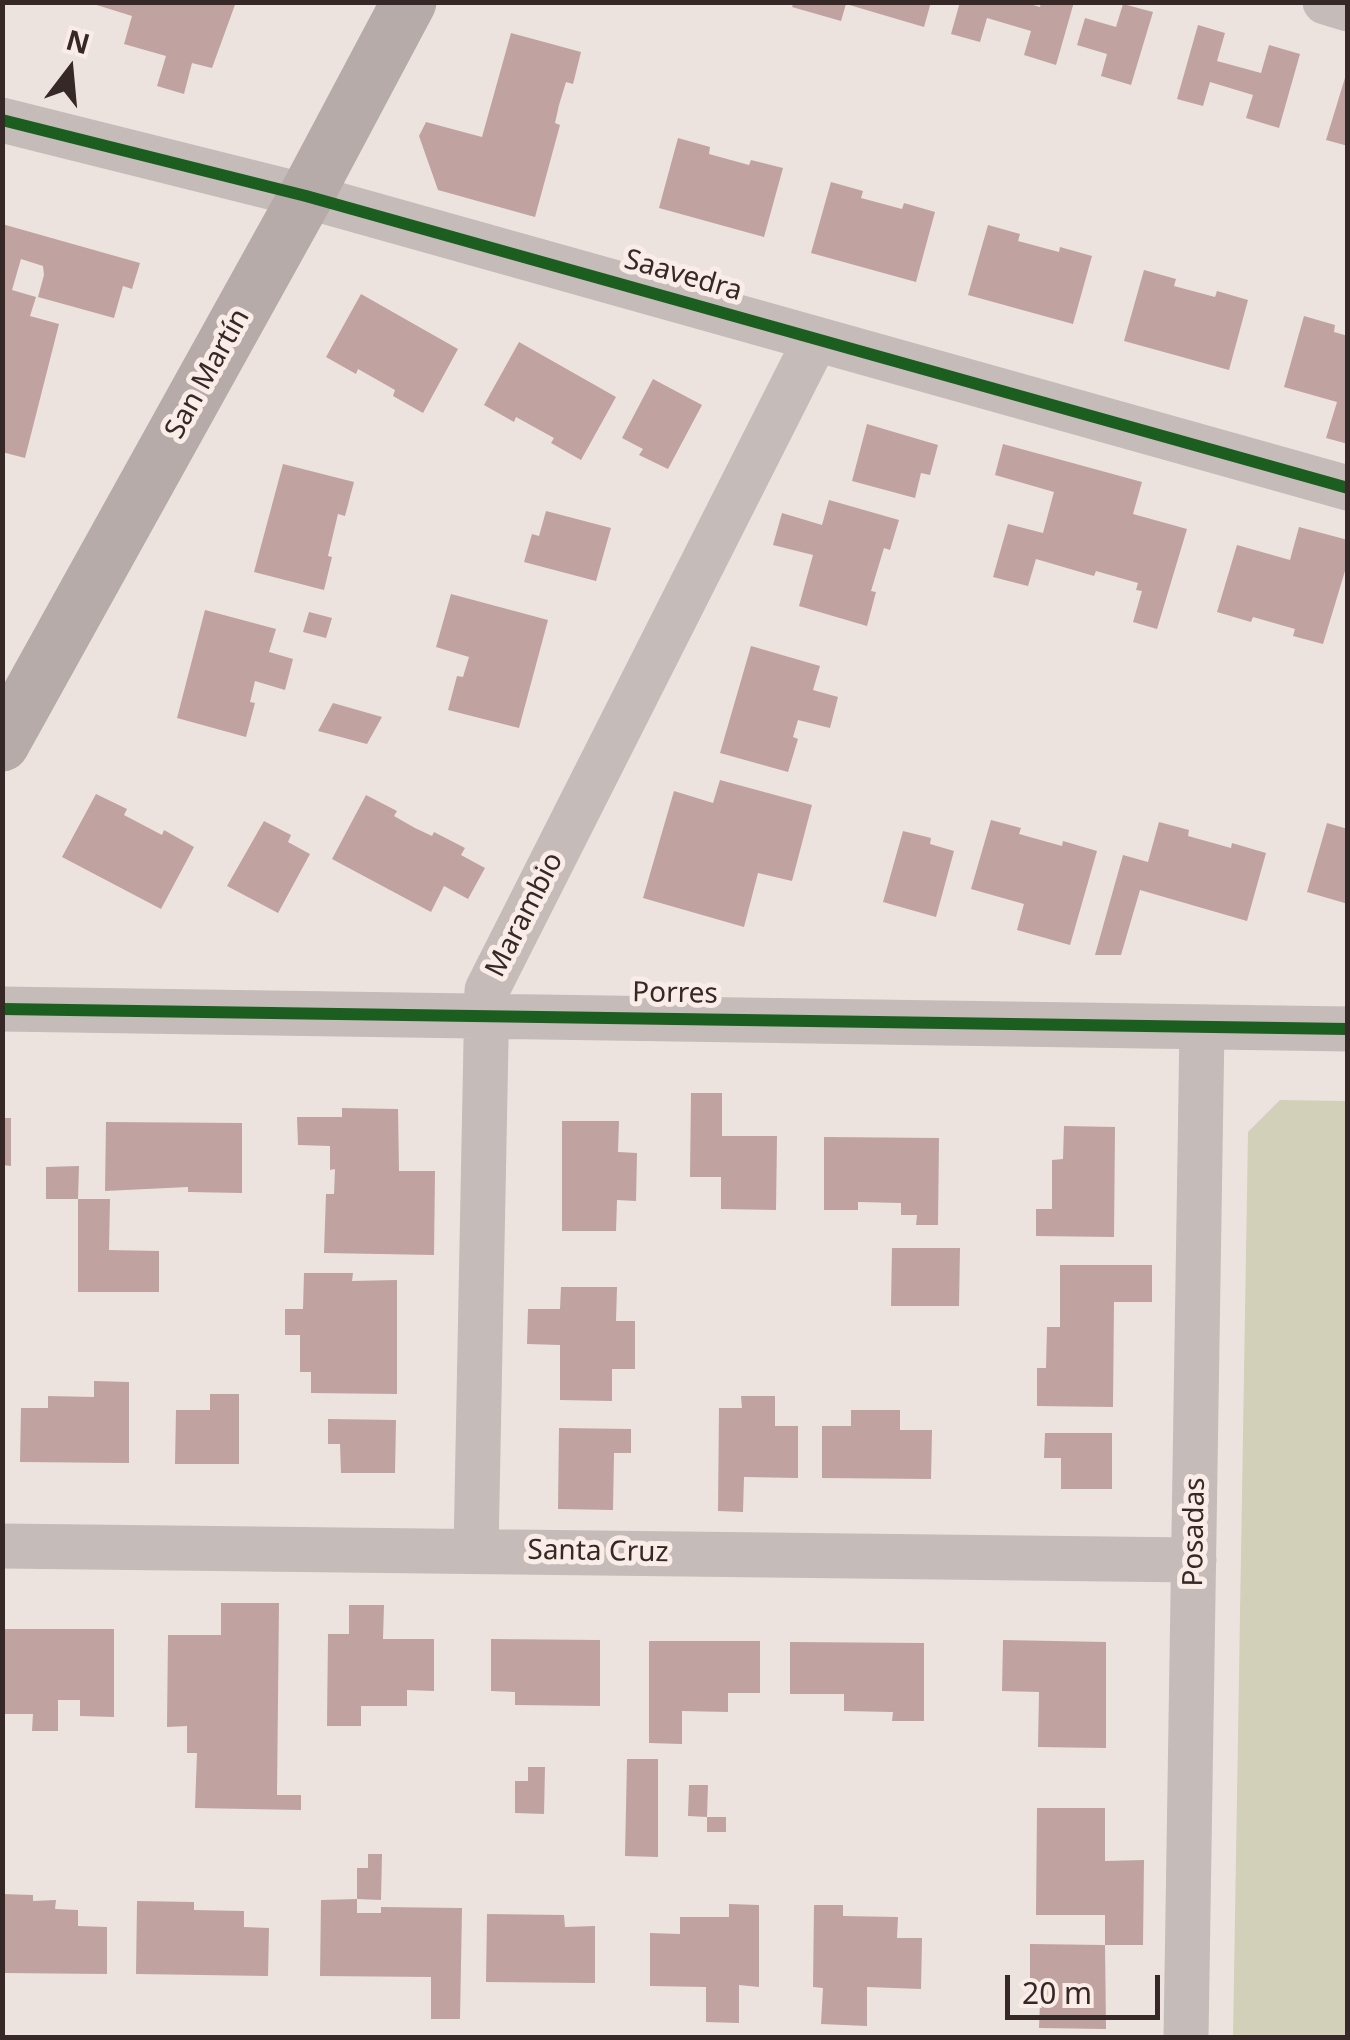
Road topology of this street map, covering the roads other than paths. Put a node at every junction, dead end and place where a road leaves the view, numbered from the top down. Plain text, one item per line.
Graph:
1 (409, 2) edge
2 (1325, 2) edge
3 (1348, 9) edge
4 (2, 120) edge
5 (306, 196) junction
6 (816, 339) junction
7 (1348, 488) edge
8 (2, 744) edge
9 (2, 1008) edge
10 (486, 1016) junction
11 (1202, 1027) junction
12 (1348, 1029) edge
13 (2, 1546) edge
14 (476, 1551) junction
15 (1194, 1560) junction
16 (1186, 2038) edge

1 - 5 street, San Martín
2 - 3 street
4 - 5 street, Saavedra
5 - 6 street, Saavedra
5 - 8 street, San Martín
6 - 7 street, Saavedra
6 - 10 street, Marambio
9 - 10 street, Porres
10 - 11 street, Porres
10 - 14 street, Marambio
11 - 12 street, Porres
11 - 15 street, Posadas
13 - 14 street, Santa Cruz
14 - 15 street, Santa Cruz
15 - 16 street, Posadas

